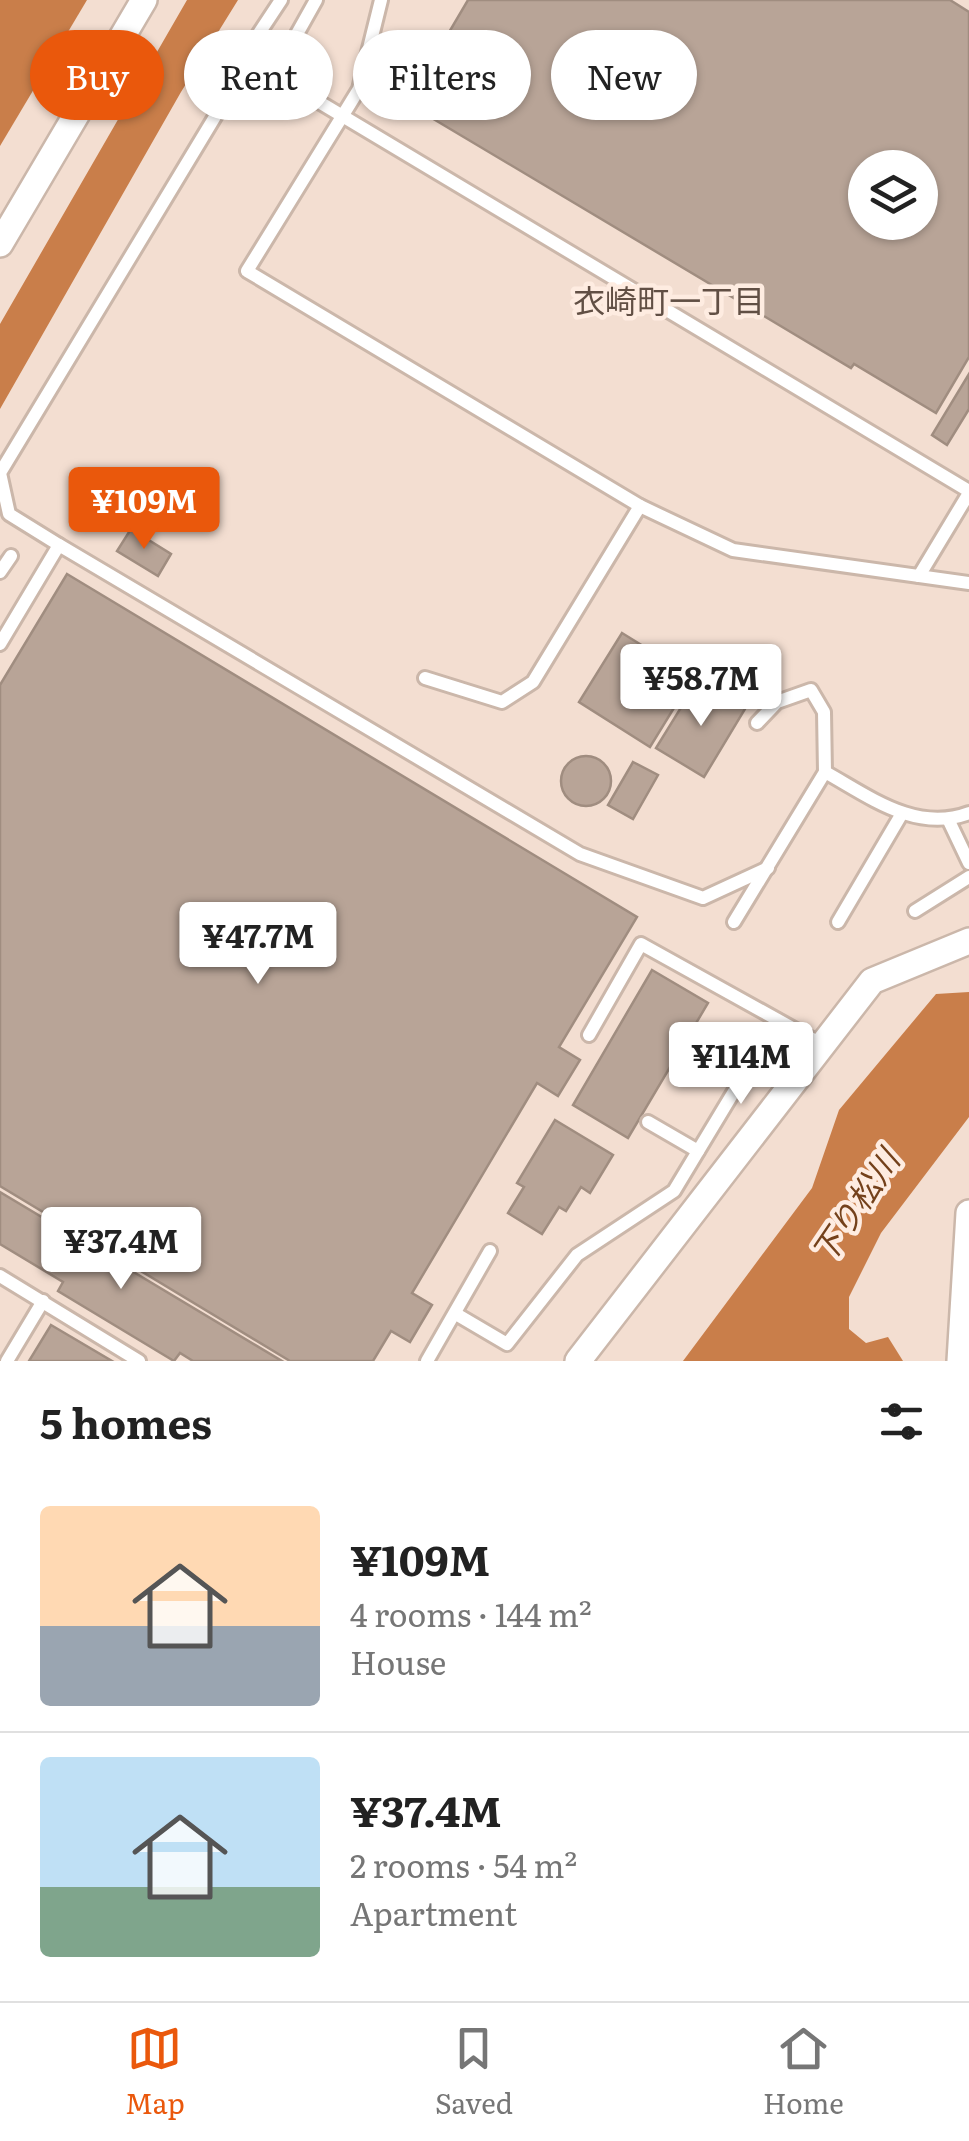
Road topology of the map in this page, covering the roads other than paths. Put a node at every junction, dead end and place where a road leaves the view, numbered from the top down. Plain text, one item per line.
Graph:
1 (144, 0) edge
2 (281, 0) edge
3 (316, 0) edge
4 (380, 0) edge
5 (344, 116) junction
6 (0, 244) edge
7 (969, 492) edge
8 (640, 506) junction
9 (60, 545) junction
10 (11, 556) dead end
11 (0, 572) edge
12 (919, 576) junction
13 (969, 583) edge
14 (0, 644) edge
15 (425, 678) dead end
16 (758, 722) dead end
17 (825, 772) junction
18 (969, 812) edge
19 (902, 815) junction
20 (949, 820) junction
21 (969, 863) edge
22 (768, 868) junction
23 (969, 877) edge
24 (914, 912) dead end
25 (734, 922) dead end
26 (838, 922) dead end
27 (969, 940) edge
28 (777, 1020) junction
29 (588, 1035) dead end
30 (822, 1045) junction
31 (648, 1122) dead end
32 (698, 1151) junction
33 (969, 1214) edge
34 (490, 1250) dead end
35 (0, 1276) edge
36 (44, 1301) junction
37 (456, 1314) junction
38 (7, 1361) edge
39 (139, 1361) edge
40 (427, 1361) edge
41 (578, 1361) edge
42 (960, 1361) edge

1 - 6 street
2 - 9 lane
3 - 5 lane
4 - 5 lane
5 - 7 lane
5 - 8 lane
7 - 12 lane
8 - 12 lane
8 - 15 lane
9 - 14 lane
9 - 22 lane
10 - 11 lane
12 - 13 lane
16 - 17 lane
17 - 19 lane
17 - 22 lane
18 - 20 lane
19 - 20 lane
19 - 26 lane
20 - 21 lane
22 - 25 lane
23 - 24 lane
27 - 30 street
28 - 29 lane
28 - 30 lane
28 - 32 lane
30 - 41 street
31 - 32 lane
32 - 37 lane
33 - 42 street
34 - 37 lane
35 - 36 lane
36 - 38 lane
36 - 39 lane
37 - 40 lane

